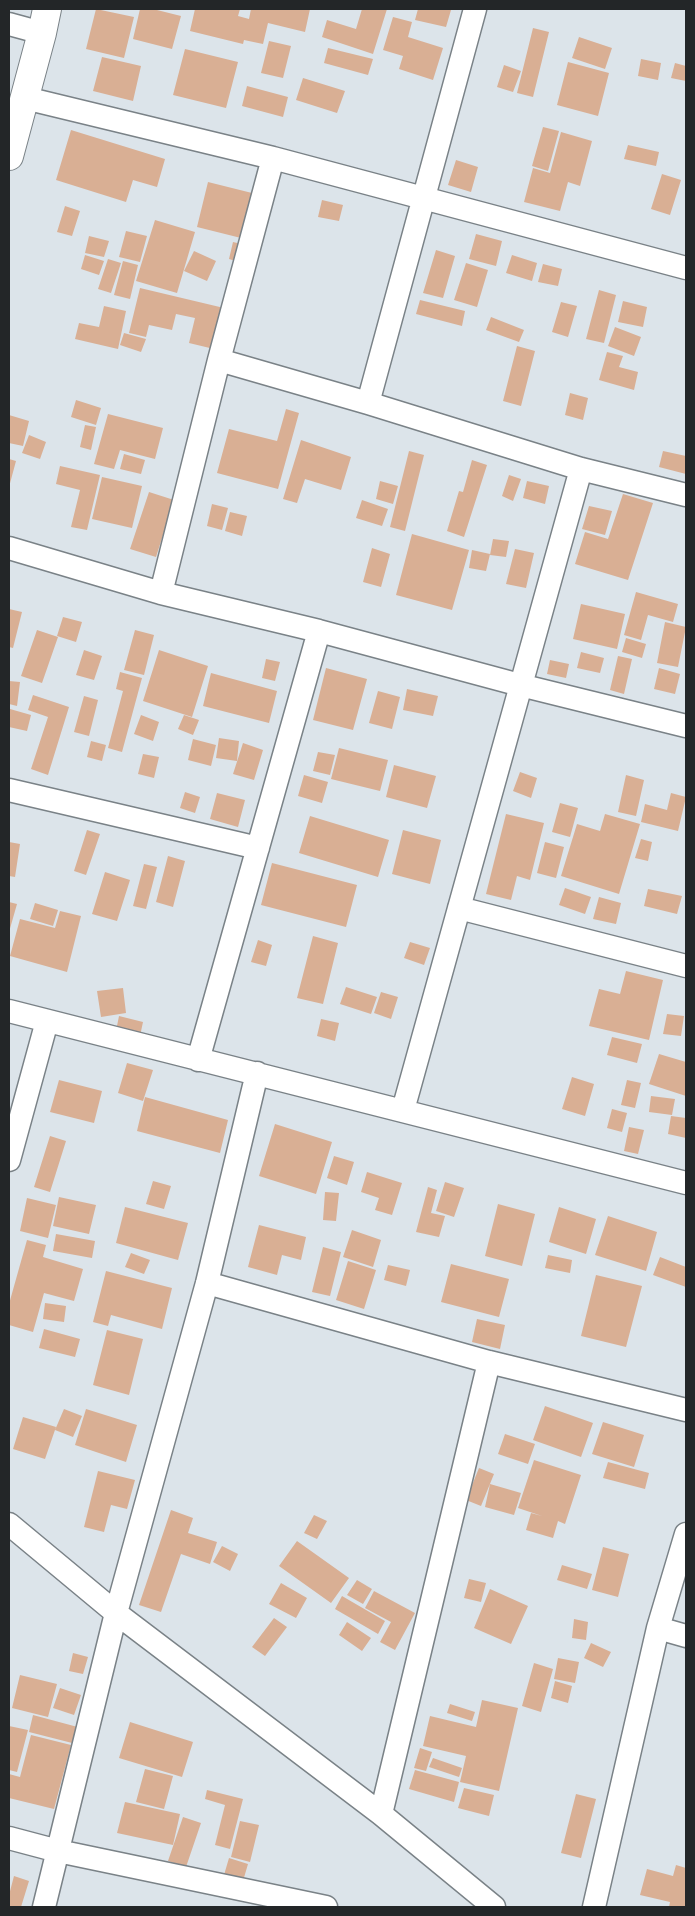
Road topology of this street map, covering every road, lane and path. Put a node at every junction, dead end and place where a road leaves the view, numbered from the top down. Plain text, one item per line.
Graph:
1 (476, 9) edge
2 (46, 16) edge
3 (9, 24) edge
4 (25, 98) junction
5 (9, 156) edge
6 (273, 158) junction
7 (423, 198) junction
8 (686, 268) edge
9 (219, 360) junction
10 (368, 403) junction
11 (581, 469) junction
12 (686, 495) edge
13 (9, 548) edge
14 (161, 593) junction
15 (319, 631) junction
16 (520, 685) junction
17 (686, 726) edge
18 (9, 790) edge
19 (258, 848) junction
20 (459, 908) junction
21 (686, 966) edge
22 (9, 1011) edge
23 (46, 1021) junction
24 (198, 1060) junction
25 (257, 1073) junction
26 (403, 1110) junction
27 (9, 1160) edge
28 (686, 1183) edge
29 (207, 1284) junction
30 (489, 1362) junction
31 (686, 1410) edge
32 (9, 1524) edge
33 (686, 1534) edge
34 (116, 1613) junction
35 (658, 1628) junction
36 (686, 1636) edge
37 (381, 1814) junction
38 (9, 1838) edge
39 (58, 1851) junction
40 (44, 1907) edge
41 (326, 1907) edge
42 (494, 1907) edge
43 (594, 1907) edge

1 - 7 street
2 - 3 street
2 - 4 street
4 - 5 street
4 - 6 street
6 - 7 street
6 - 9 street
7 - 8 street
7 - 10 street
9 - 10 street
9 - 14 street
10 - 11 street
11 - 12 street
11 - 16 street
13 - 14 street
14 - 15 street
15 - 16 street
15 - 19 street
16 - 17 street
16 - 20 street
18 - 19 street
19 - 24 street
20 - 21 street
20 - 26 street
22 - 23 street
23 - 24 street
23 - 27 street
24 - 25 street
25 - 26 street
25 - 29 street
26 - 28 street
29 - 30 street
29 - 34 street
30 - 31 street
30 - 37 street
32 - 34 street
33 - 35 street
34 - 37 street
34 - 39 street
35 - 36 street
35 - 43 street
37 - 42 street
38 - 39 street
39 - 40 street
39 - 41 street

